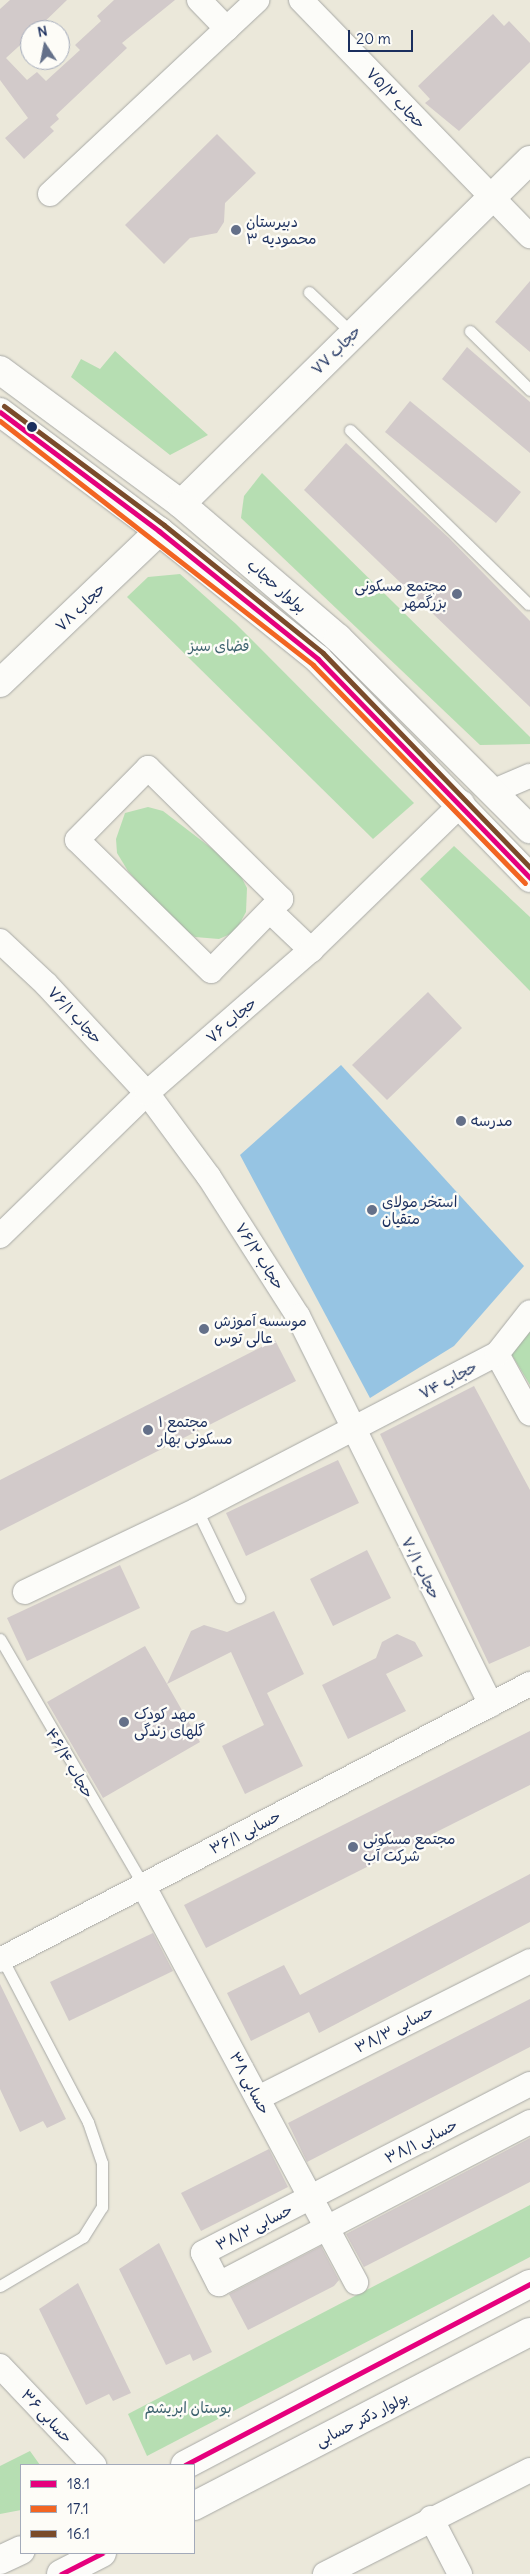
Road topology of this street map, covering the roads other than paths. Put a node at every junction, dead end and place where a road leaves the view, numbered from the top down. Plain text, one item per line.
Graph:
1 (199, 0) edge
2 (257, 0) edge
3 (301, 0) edge
4 (227, 29) junction
5 (530, 160) edge
6 (50, 194) dead end
7 (491, 197) junction
8 (530, 236) edge
9 (309, 292) dead end
10 (470, 331) dead end
11 (353, 334) junction
12 (0, 370) edge
13 (530, 390) edge
14 (0, 412) edge
15 (350, 430) dead end
16 (181, 504) junction
17 (159, 531) junction
18 (530, 604) edge
19 (0, 683) edge
20 (530, 776) edge
21 (494, 790) junction
22 (462, 803) junction
23 (530, 829) edge
24 (530, 878) edge
25 (270, 911) junction
26 (0, 941) edge
27 (311, 950) junction
28 (147, 1093) junction
29 (0, 1236) edge
30 (530, 1312) edge
31 (497, 1354) junction
32 (530, 1414) edge
33 (351, 1431) junction
34 (197, 1510) junction
35 (25, 1592) dead end
36 (239, 1597) dead end
37 (0, 1639) edge
38 (530, 1684) edge
39 (491, 1705) junction
40 (143, 1885) junction
41 (1, 1959) edge
42 (530, 1961) edge
43 (530, 2084) edge
44 (258, 2098) junction
45 (530, 2122) edge
46 (311, 2198) junction
47 (328, 2228) junction
48 (356, 2282) dead end
49 (530, 2284) edge
50 (0, 2286) edge
51 (530, 2332) edge
52 (0, 2366) edge
53 (93, 2464) edge
54 (186, 2464) edge
55 (530, 2470) edge
56 (195, 2505) edge
57 (432, 2518) junction
58 (20, 2550) edge
59 (100, 2554) edge
60 (0, 2560) edge
61 (61, 2574) edge
62 (324, 2574) edge
63 (460, 2574) edge

1 - 4 street
2 - 4 street
3 - 7 street, حجاب ۷۵/۲
4 - 6 street
5 - 7 main road, حجاب ۷۷
7 - 8 street, حجاب ۷۵/۲
7 - 11 main road, حجاب ۷۷
9 - 11 lane
10 - 13 lane
11 - 16 main road, حجاب ۷۷
12 - 16 main road, بولوار حجاب
14 - 17 main road, بولوار حجاب
15 - 18 lane
16 - 21 main road, بولوار حجاب
17 - 19 main road, حجاب ۷۸
17 - 22 main road, بولوار حجاب
20 - 21 street
21 - 23 main road, بولوار حجاب
22 - 24 main road, بولوار حجاب
22 - 27 street, حجاب ۷۶
25 - 25 street
25 - 27 street
26 - 28 street, حجاب ۷۶/۱
27 - 28 street, حجاب ۷۶
28 - 29 street, حجاب ۷۶
28 - 33 street, حجاب ۷۶/۲
30 - 31 street, حجاب ۷۴
31 - 32 street
31 - 33 street, حجاب ۷۴
33 - 34 street, حجاب ۷۴
33 - 39 street, حجاب ۷۰/۱
34 - 35 street, حجاب ۷۴
34 - 36 lane
37 - 40 lane, حجاب ۴۶/۴
38 - 39 street, حسابی ۳۶/۱
39 - 40 street, حسابی ۳۶/۱
40 - 41 street, حسابی ۳۶/۱
40 - 44 street, حسابی ۳۸
41 - 50 lane
42 - 44 street, حسابی ۳۸/۳
43 - 46 street, حسابی ۳۸/۱
44 - 46 street, حسابی ۳۸
45 - 47 street
46 - 47 street, حسابی ۳۸
46 - 47 street, حسابی ۳۸/۲
47 - 48 street, حسابی ۳۸
49 - 54 main road
51 - 56 main road, بولوار دکتر حسابی
52 - 53 street, حسابی ۳۶
55 - 57 street
57 - 62 street
57 - 63 street
58 - 60 main road
59 - 61 main road

